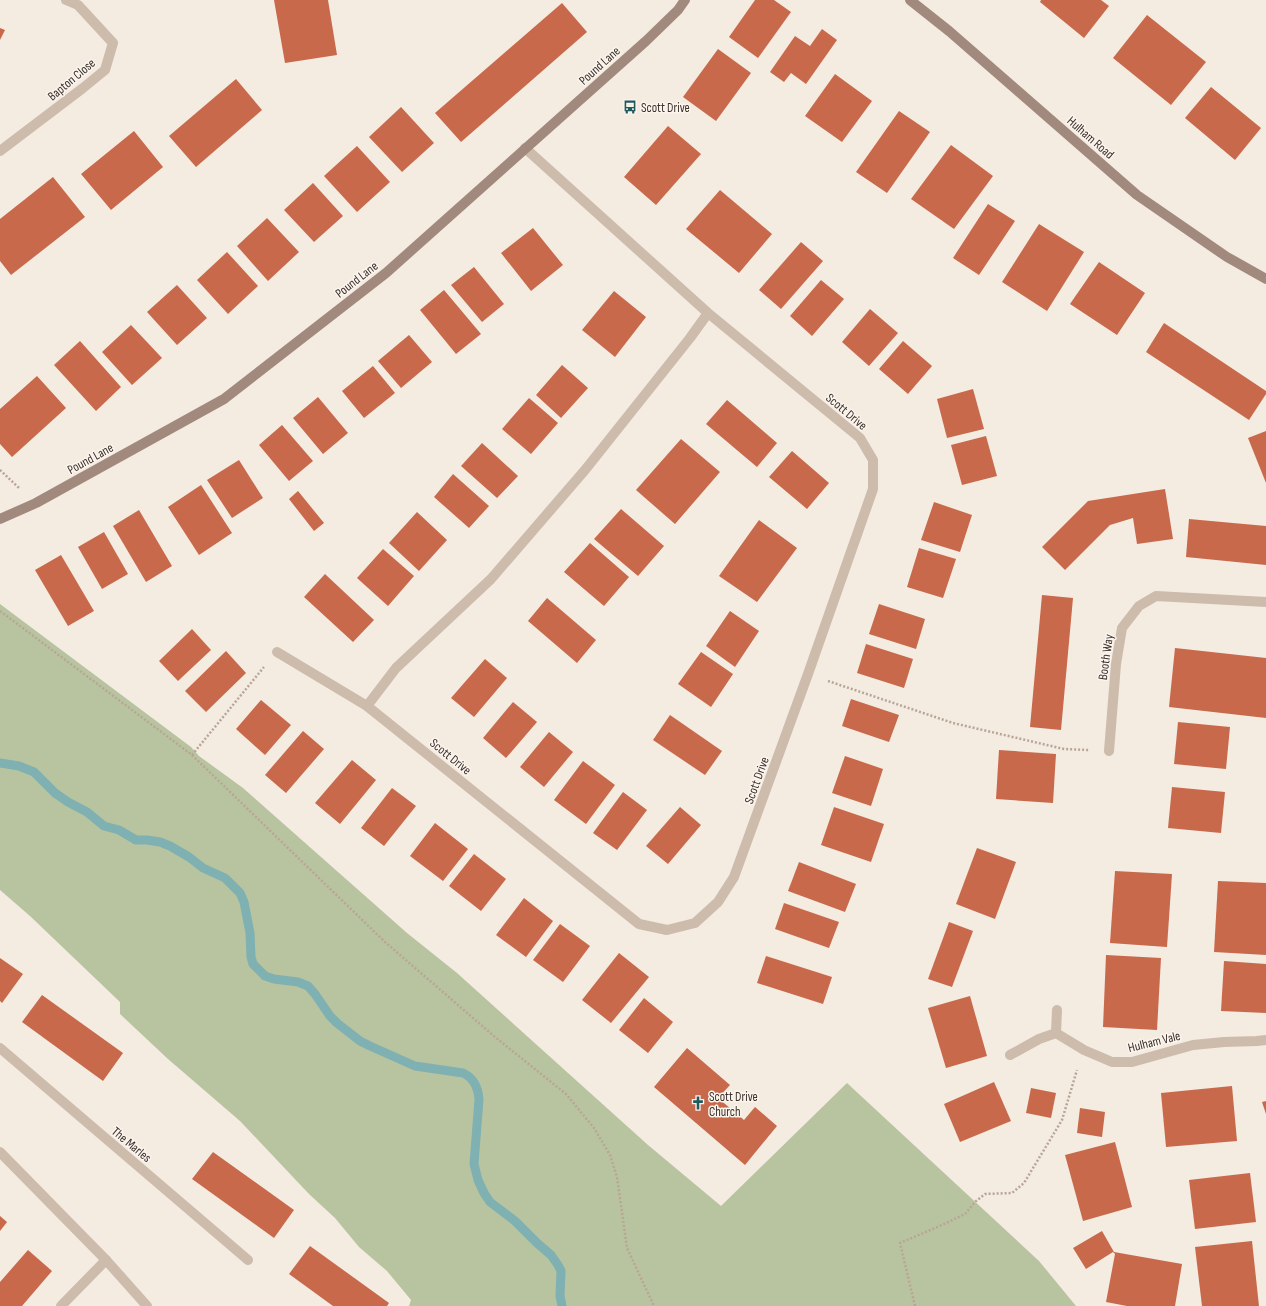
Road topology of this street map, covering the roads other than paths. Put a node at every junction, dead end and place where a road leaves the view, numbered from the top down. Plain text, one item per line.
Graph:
1 (66, 0) edge
2 (685, 0) edge
3 (910, 0) edge
4 (525, 148) junction
5 (0, 151) edge
6 (1266, 279) edge
7 (708, 313) junction
8 (0, 519) edge
9 (1266, 602) edge
10 (277, 652) road end
11 (367, 706) junction
12 (1109, 751) road end
13 (1057, 1010) dead end
14 (1056, 1033) junction
15 (1266, 1040) edge
16 (0, 1048) edge
17 (1010, 1055) dead end
18 (0, 1152) edge
19 (106, 1260) junction
20 (248, 1260) dead end
21 (61, 1306) edge
22 (147, 1306) edge

1 - 5 street, Bapton Close
2 - 4 street, Pound Lane
3 - 6 street, Hulham Road
4 - 7 street, Scott Drive
4 - 8 street, Pound Lane
7 - 11 street
7 - 11 street, Scott Drive
9 - 12 street, Booth Way
10 - 11 street, Scott Drive
13 - 14 street
14 - 15 street, Hulham Vale
14 - 17 street
16 - 20 street, The Marles
18 - 19 street
19 - 21 street
19 - 22 street

